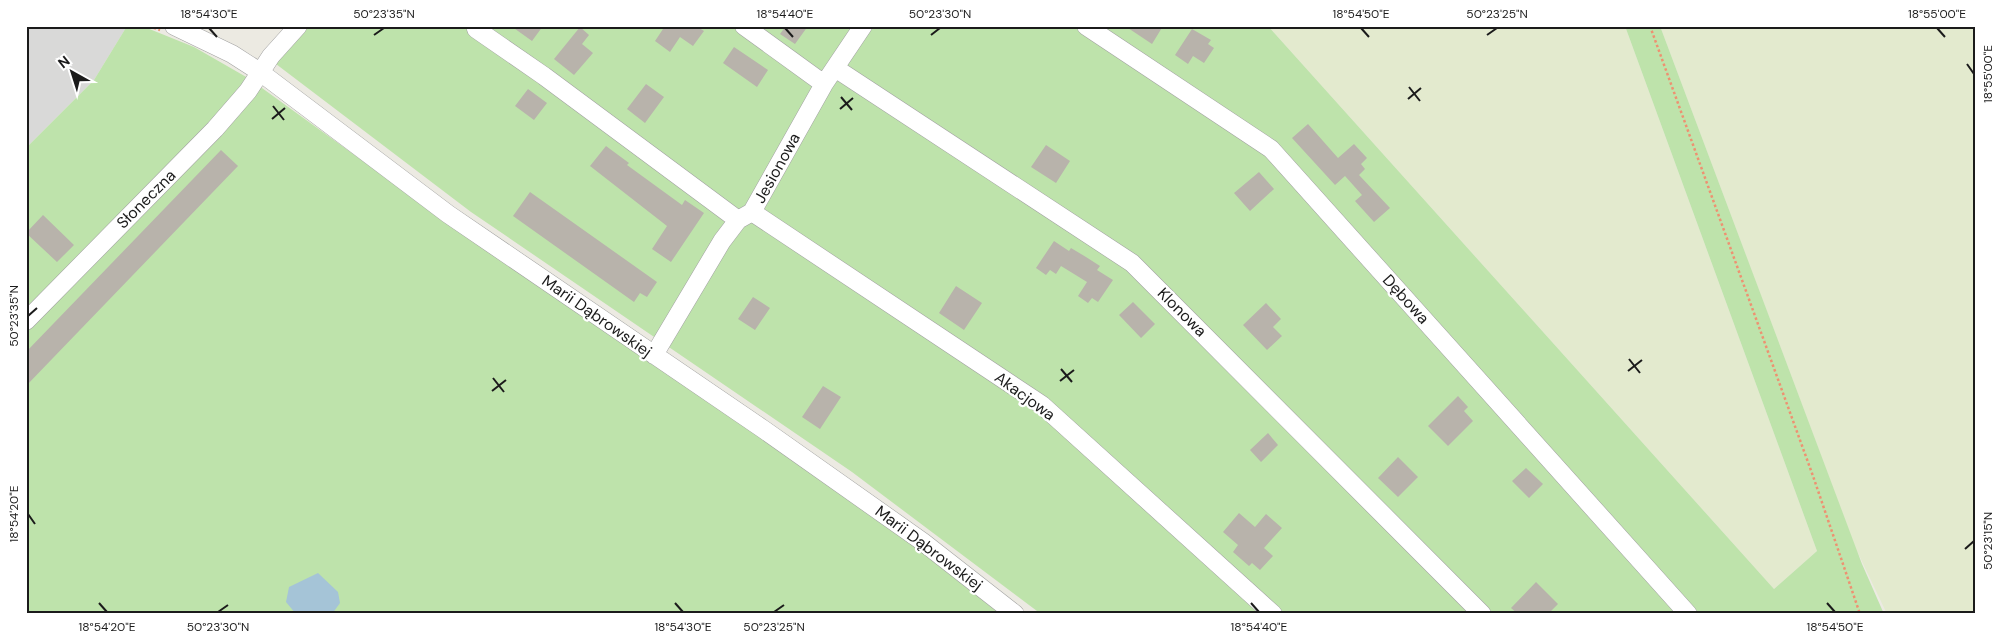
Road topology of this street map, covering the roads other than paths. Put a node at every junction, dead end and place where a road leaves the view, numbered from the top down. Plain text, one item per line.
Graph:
1 (174, 26) edge
2 (298, 26) edge
3 (744, 26) edge
4 (863, 26) edge
5 (1086, 26) edge
6 (476, 28) dead end
7 (835, 68) junction
8 (260, 72) junction
9 (824, 84) junction
10 (745, 216) junction
11 (26, 321) edge
12 (654, 355) junction
13 (1015, 614) edge
14 (1272, 614) edge
15 (1482, 614) edge
16 (1688, 614) edge

1 - 8 street, Marii Dąbrowskiej
2 - 8 street, Słoneczna
3 - 9 street
4 - 7 street, Jesionowa
5 - 16 street, Dębowa
6 - 10 street, Akacjowa
7 - 9 street, Jesionowa
7 - 15 street, Klonowa
8 - 11 street, Słoneczna
8 - 12 street, Marii Dąbrowskiej
9 - 10 street, Jesionowa
10 - 12 street, Jesionowa
10 - 14 street, Akacjowa
12 - 13 street, Marii Dąbrowskiej

